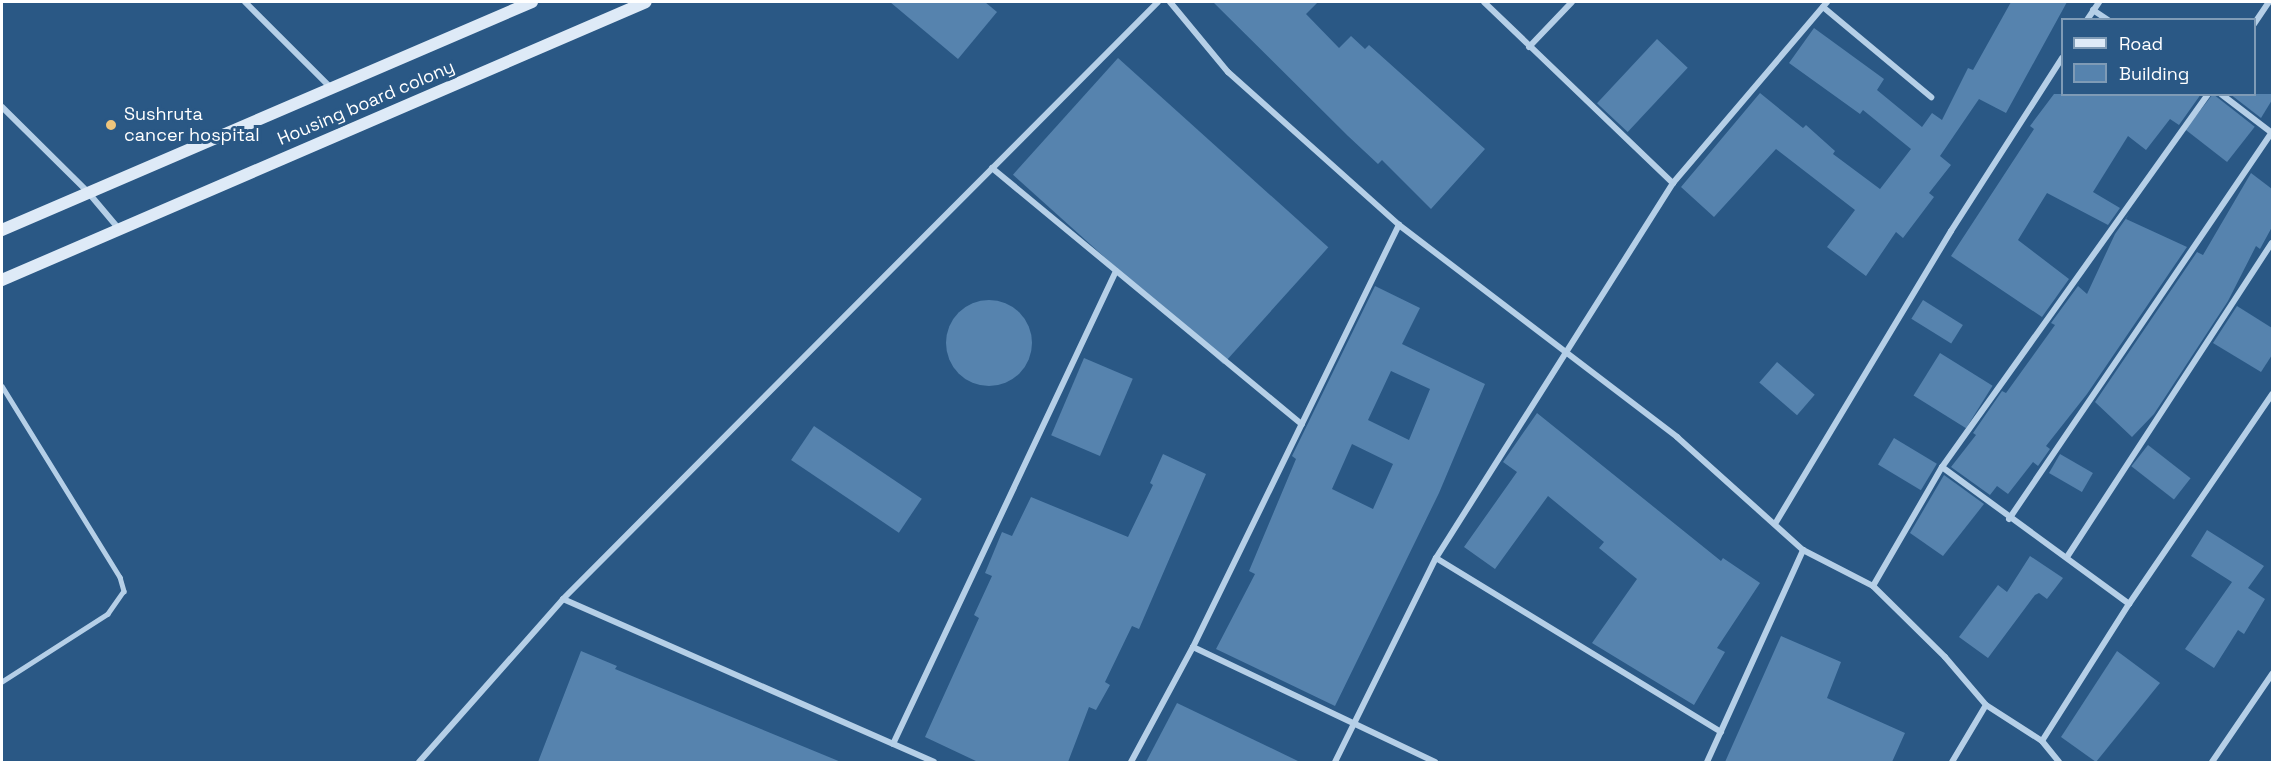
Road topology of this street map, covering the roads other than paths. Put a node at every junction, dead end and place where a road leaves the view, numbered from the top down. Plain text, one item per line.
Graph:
1 (245, 2) edge
2 (532, 2) edge
3 (646, 2) edge
4 (1158, 2) edge
5 (1170, 2) edge
6 (1484, 2) edge
7 (1572, 2) edge
8 (2099, 2) edge
9 (2269, 2) edge
10 (1825, 4) edge
11 (2093, 10) junction
12 (2088, 18) edge
13 (2105, 18) edge
14 (2256, 21) edge
15 (1529, 47) junction
16 (2061, 60) edge
17 (333, 90) junction
18 (2207, 96) edge
19 (2224, 96) edge
20 (1931, 97) dead end
21 (2, 107) edge
22 (2272, 133) edge
23 (992, 168) junction
24 (1673, 183) junction
25 (87, 191) junction
26 (1399, 225) junction
27 (118, 229) junction
28 (2, 230) edge
29 (2272, 243) edge
30 (1116, 271) junction
31 (2, 280) edge
32 (1564, 354) junction
33 (2, 386) edge
34 (2272, 394) edge
35 (1302, 424) junction
36 (1942, 467) junction
37 (2009, 519) junction
38 (1775, 524) junction
39 (1803, 550) junction
40 (2067, 557) junction
41 (1436, 558) junction
42 (1873, 586) junction
43 (563, 599) junction
44 (2129, 604) junction
45 (1193, 647) junction
46 (2272, 674) edge
47 (2, 682) edge
48 (1986, 705) junction
49 (1353, 726) junction
50 (1721, 732) junction
51 (2042, 741) junction
52 (893, 744) junction
53 (419, 762) edge
54 (934, 762) edge
55 (1131, 762) edge
56 (1335, 762) edge
57 (1435, 762) edge
58 (1707, 762) edge
59 (1952, 762) edge
60 (2059, 762) edge
61 (2212, 762) edge

1 - 17 street
2 - 17 street, Housing board colony
3 - 27 street, Housing board colony
4 - 23 street
5 - 26 street
6 - 15 street
7 - 15 street
8 - 11 street
9 - 14 street
10 - 20 street
10 - 24 street
11 - 12 street
11 - 13 street
15 - 24 street
16 - 38 street
17 - 25 street, Housing board colony
18 - 36 street
19 - 22 street
21 - 25 street
22 - 37 street
23 - 30 street
23 - 43 street
24 - 32 street
25 - 27 street
25 - 28 street, Housing board colony
26 - 32 street
26 - 35 street
27 - 31 street, Housing board colony
29 - 40 street
30 - 35 street
30 - 52 street
32 - 38 street
32 - 41 street
33 - 47 lane
34 - 44 street
35 - 45 street
36 - 37 street
36 - 42 street
37 - 40 street
38 - 39 street
39 - 42 street
39 - 50 street
40 - 44 street
41 - 49 street
41 - 50 street
42 - 48 street
43 - 52 street
43 - 53 street
44 - 51 street
45 - 49 street
45 - 55 street
46 - 61 street
48 - 51 street
48 - 59 street
49 - 56 street
49 - 57 street
50 - 58 street
51 - 60 street
52 - 54 street

